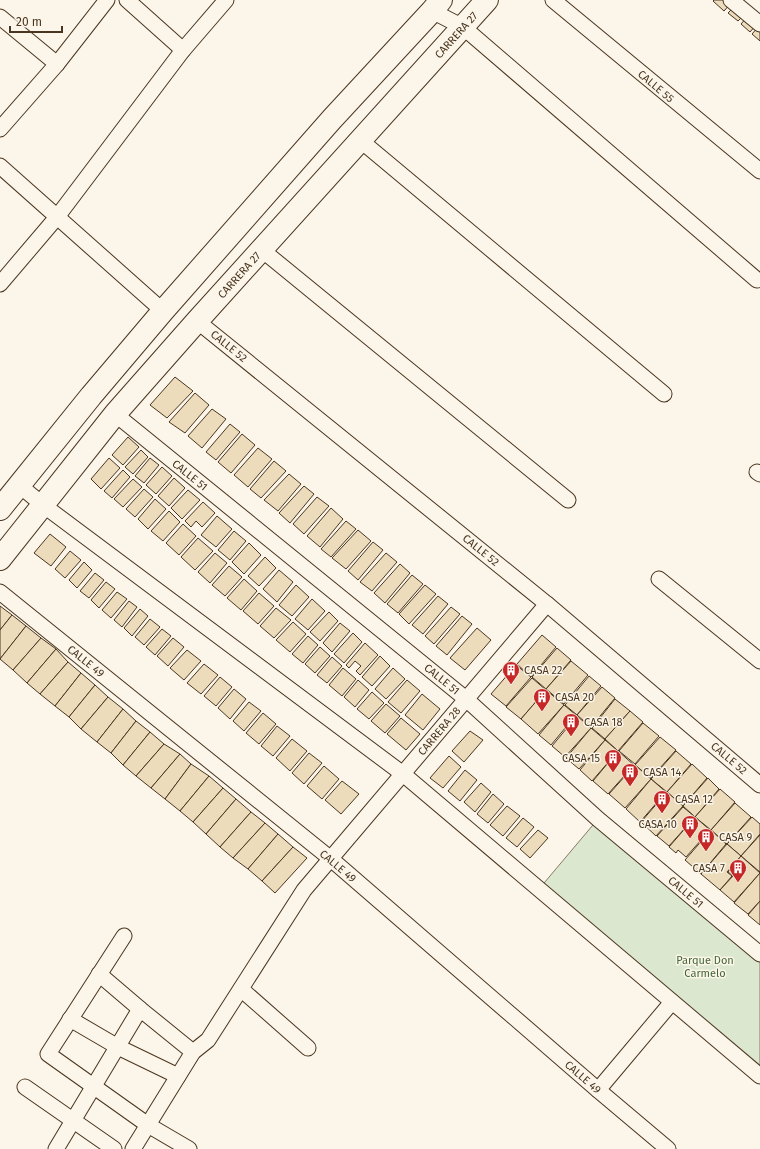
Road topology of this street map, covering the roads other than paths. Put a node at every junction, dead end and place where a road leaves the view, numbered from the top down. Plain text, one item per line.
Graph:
1 (106, 0) edge
2 (127, 0) edge
3 (226, 0) edge
4 (487, 0) edge
5 (553, 0) edge
6 (731, 0) edge
7 (437, 5) edge
8 (0, 17) edge
9 (760, 24) edge
10 (463, 27) junction
11 (183, 50) junction
12 (57, 64) junction
13 (0, 129) edge
14 (360, 140) junction
15 (0, 166) edge
16 (760, 171) edge
17 (57, 217) junction
18 (262, 250) junction
19 (757, 280) dead end
20 (0, 284) edge
21 (163, 311) junction
22 (197, 320) junction
23 (664, 394) dead end
24 (115, 414) junction
25 (19, 485) junction
26 (568, 500) dead end
27 (43, 505) junction
28 (0, 509) edge
29 (0, 559) edge
30 (659, 579) dead end
31 (0, 592) edge
32 (547, 604) junction
33 (760, 661) edge
34 (466, 699) junction
35 (403, 774) junction
36 (760, 785) edge
37 (330, 859) junction
38 (124, 936) dead end
39 (760, 954) edge
40 (99, 974) junction
41 (241, 989) junction
42 (672, 1002) junction
43 (140, 1009) junction
44 (70, 1019) junction
45 (118, 1047) junction
46 (308, 1048) dead end
47 (193, 1052) junction
48 (178, 1076) junction
49 (760, 1076) edge
50 (94, 1086) junction
51 (25, 1087) dead end
52 (598, 1090) junction
53 (73, 1121) junction
54 (148, 1125) junction
55 (56, 1149) edge
56 (114, 1149) edge
57 (133, 1149) edge
58 (188, 1149) edge
59 (668, 1149) edge

1 - 12 street
2 - 11 street
3 - 11 street
4 - 10 street, CARRERA 27
5 - 16 street, CALLE 55
6 - 9 street
7 - 10 street
7 - 21 street
8 - 12 street
10 - 14 street, CARRERA 27
10 - 19 street
11 - 17 street
12 - 13 street
14 - 18 street, CARRERA 27
14 - 23 street
15 - 17 street
17 - 20 street
17 - 21 street
18 - 22 street, CARRERA 27
18 - 26 street
21 - 25 street
22 - 24 street, CARRERA 27
22 - 32 street, CALLE 52
24 - 27 street, CARRERA 27
24 - 34 street, CALLE 51
25 - 27 street
25 - 28 street
27 - 29 street, CARRERA 27
27 - 35 street
30 - 33 street
31 - 37 street, CALLE 49
32 - 34 street, CARRERA 28
32 - 36 street, CALLE 52
34 - 35 street, CARRERA 28
34 - 39 street, CALLE 51
35 - 37 street, CARRERA 28
35 - 42 street
37 - 41 street, CARRERA 28
37 - 52 street, CALLE 49
38 - 40 street
40 - 43 street
40 - 44 street
41 - 46 street
41 - 47 street, CARRERA 28
42 - 49 street
42 - 52 street
43 - 45 street
43 - 47 street
44 - 45 street
44 - 50 street
45 - 48 street
45 - 50 street
47 - 48 street, CARRERA 28
48 - 54 street, CARRERA 28
50 - 53 street
50 - 54 street
51 - 53 street
52 - 59 street, CALLE 49
53 - 55 street
53 - 56 street
54 - 57 street, CARRERA 28
54 - 58 street

